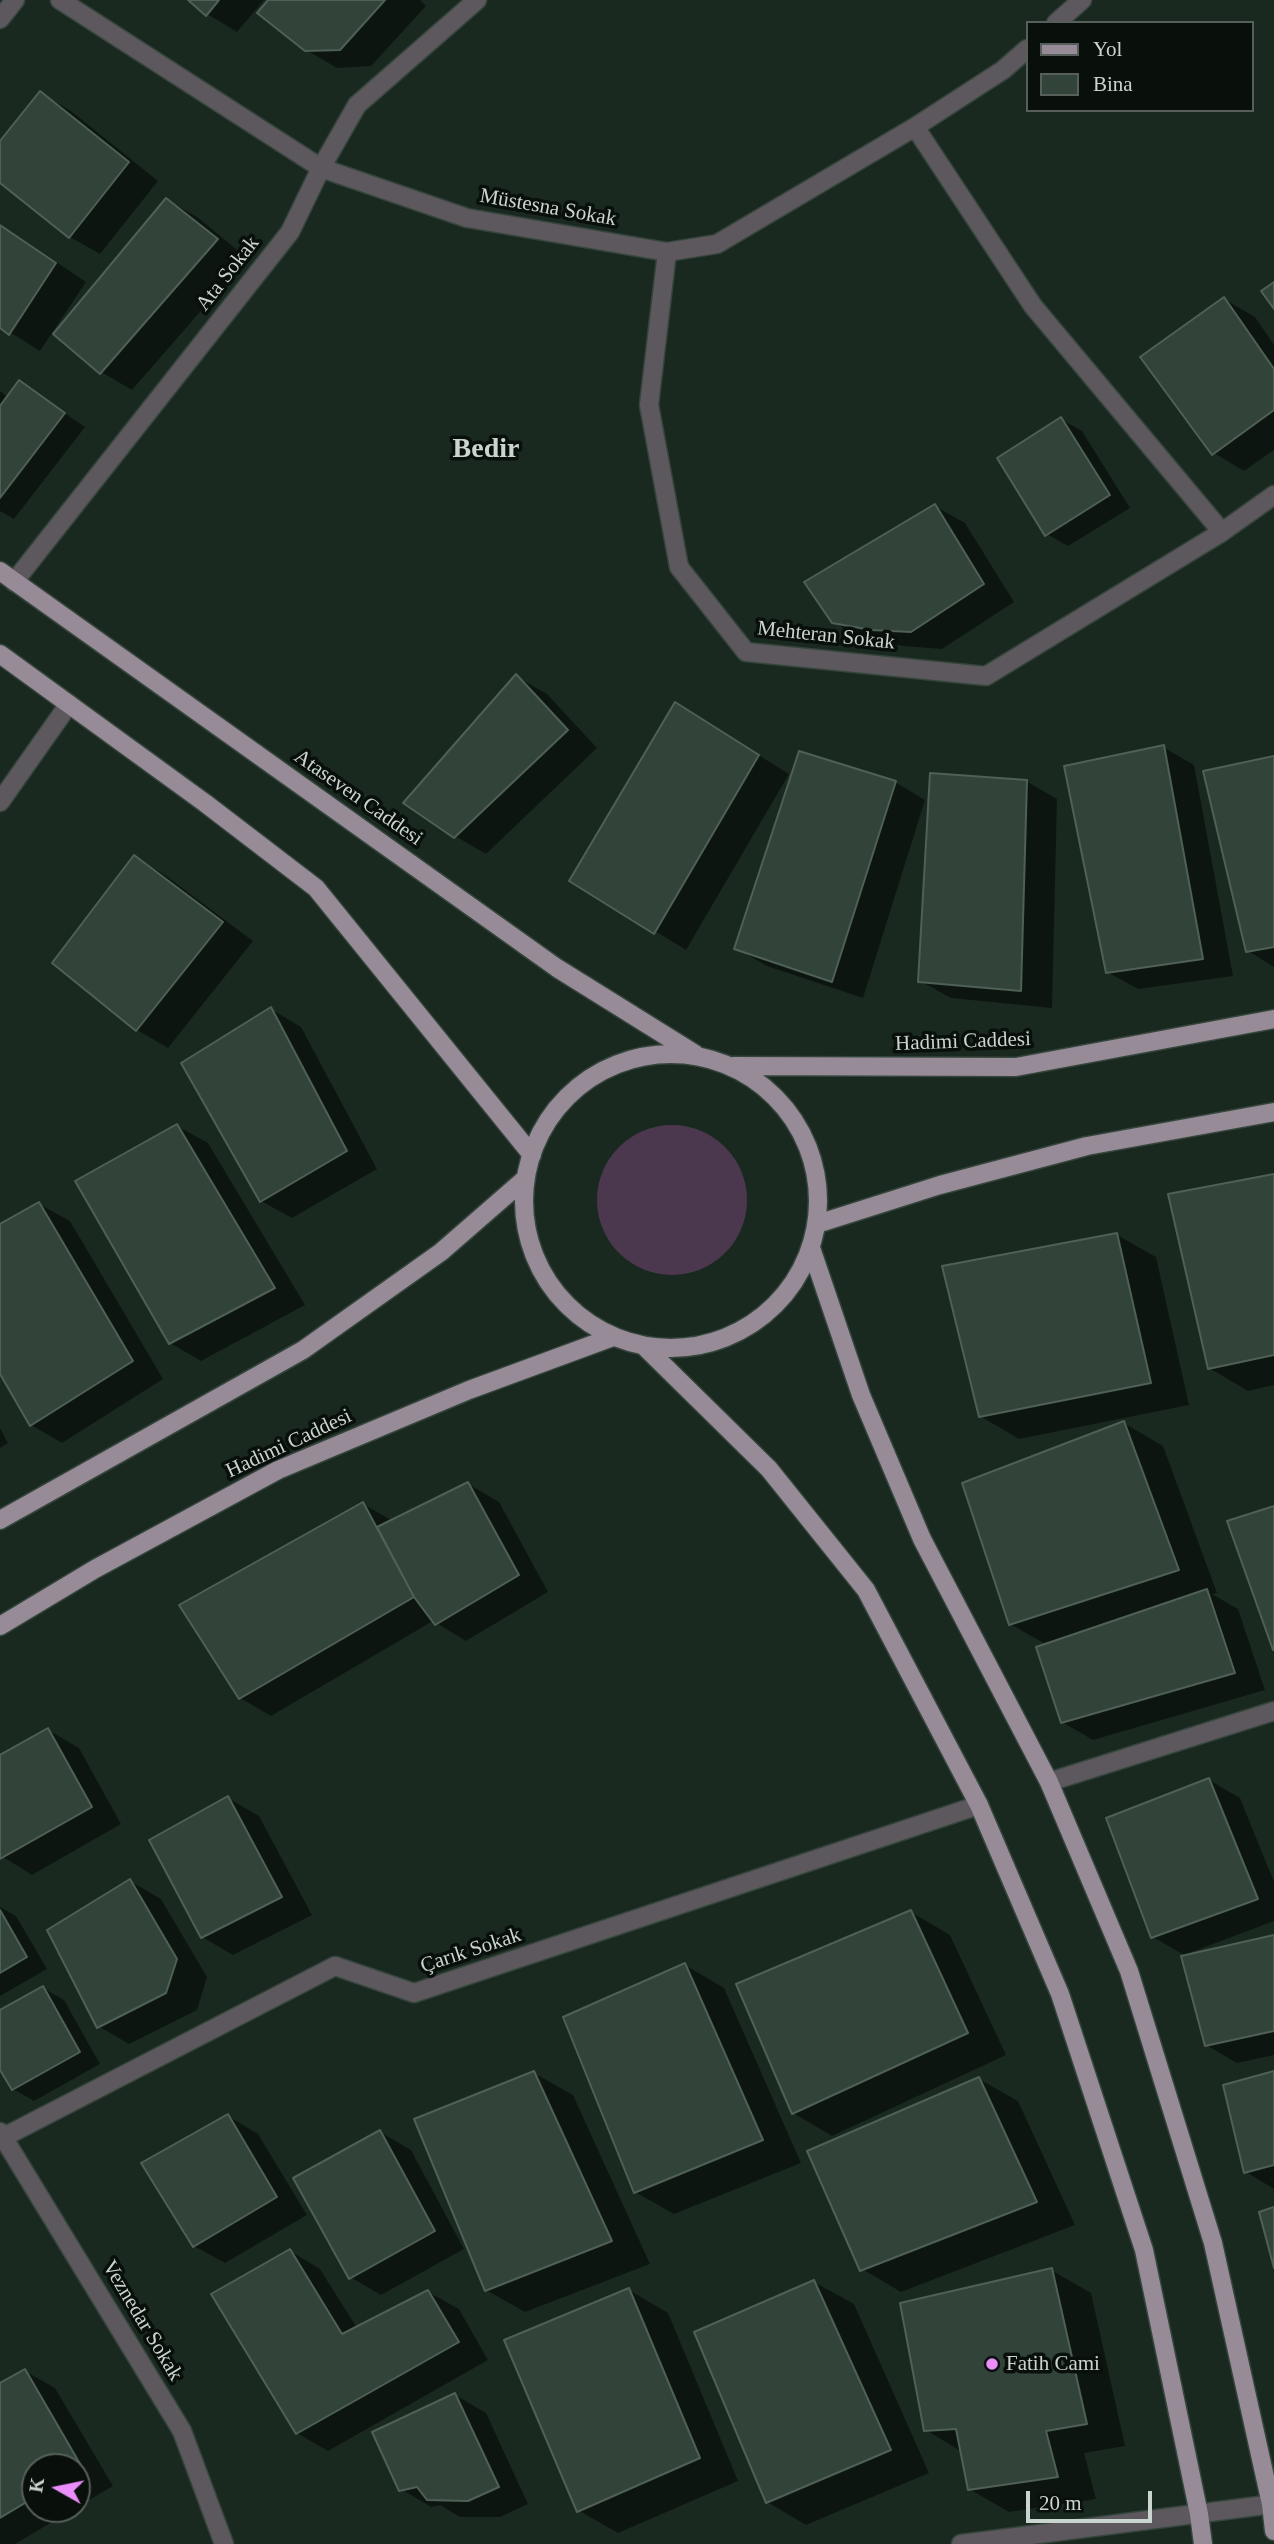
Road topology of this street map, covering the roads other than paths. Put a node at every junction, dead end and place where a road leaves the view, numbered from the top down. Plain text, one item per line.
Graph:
1 (15, 0) edge
2 (60, 0) edge
3 (477, 0) edge
4 (1082, 0) edge
5 (0, 19) edge
6 (1058, 21) edge
7 (1026, 50) edge
8 (915, 127) junction
9 (321, 168) junction
10 (667, 252) junction
11 (1274, 495) edge
12 (1222, 532) junction
13 (7, 577) edge
14 (0, 654) edge
15 (68, 704) junction
16 (0, 802) edge
17 (1274, 1019) edge
18 (695, 1054) junction
19 (733, 1066) junction
20 (1274, 1112) edge
21 (532, 1155) junction
22 (526, 1178) junction
23 (817, 1224) junction
24 (811, 1248) junction
25 (613, 1337) junction
26 (645, 1347) junction
27 (0, 1520) edge
28 (0, 1626) edge
29 (1274, 1711) edge
30 (1049, 1782) junction
31 (979, 1805) junction
32 (1, 2136) edge
33 (1273, 2504) edge
34 (1199, 2514) junction
35 (1274, 2531) edge
36 (224, 2544) edge
37 (961, 2544) edge
38 (1203, 2544) edge

1 - 5 street
2 - 9 street, Müstesna Sokak
3 - 9 street, Ata Sokak
4 - 6 street
7 - 8 street, Müstesna Sokak
8 - 10 street, Müstesna Sokak
8 - 12 street
9 - 10 street, Müstesna Sokak
9 - 13 street, Ata Sokak
10 - 12 street, Mehteran Sokak
11 - 12 street, Mehteran Sokak
13 - 18 main road, Ataseven Caddesi
14 - 15 main road
15 - 16 street
15 - 21 main road
17 - 19 main road, Hadimi Caddesi
18 - 19 main road
18 - 21 main road
19 - 23 main road
20 - 23 main road
21 - 22 main road
22 - 25 main road
22 - 27 main road
23 - 24 main road
24 - 26 main road
24 - 30 main road
25 - 26 main road
25 - 28 main road, Hadimi Caddesi
26 - 31 main road
29 - 30 street
30 - 33 main road
31 - 32 street, Çarık Sokak
31 - 34 main road
32 - 36 street, Veznedar Sokak
33 - 34 street
33 - 35 main road
34 - 37 street
34 - 38 main road

